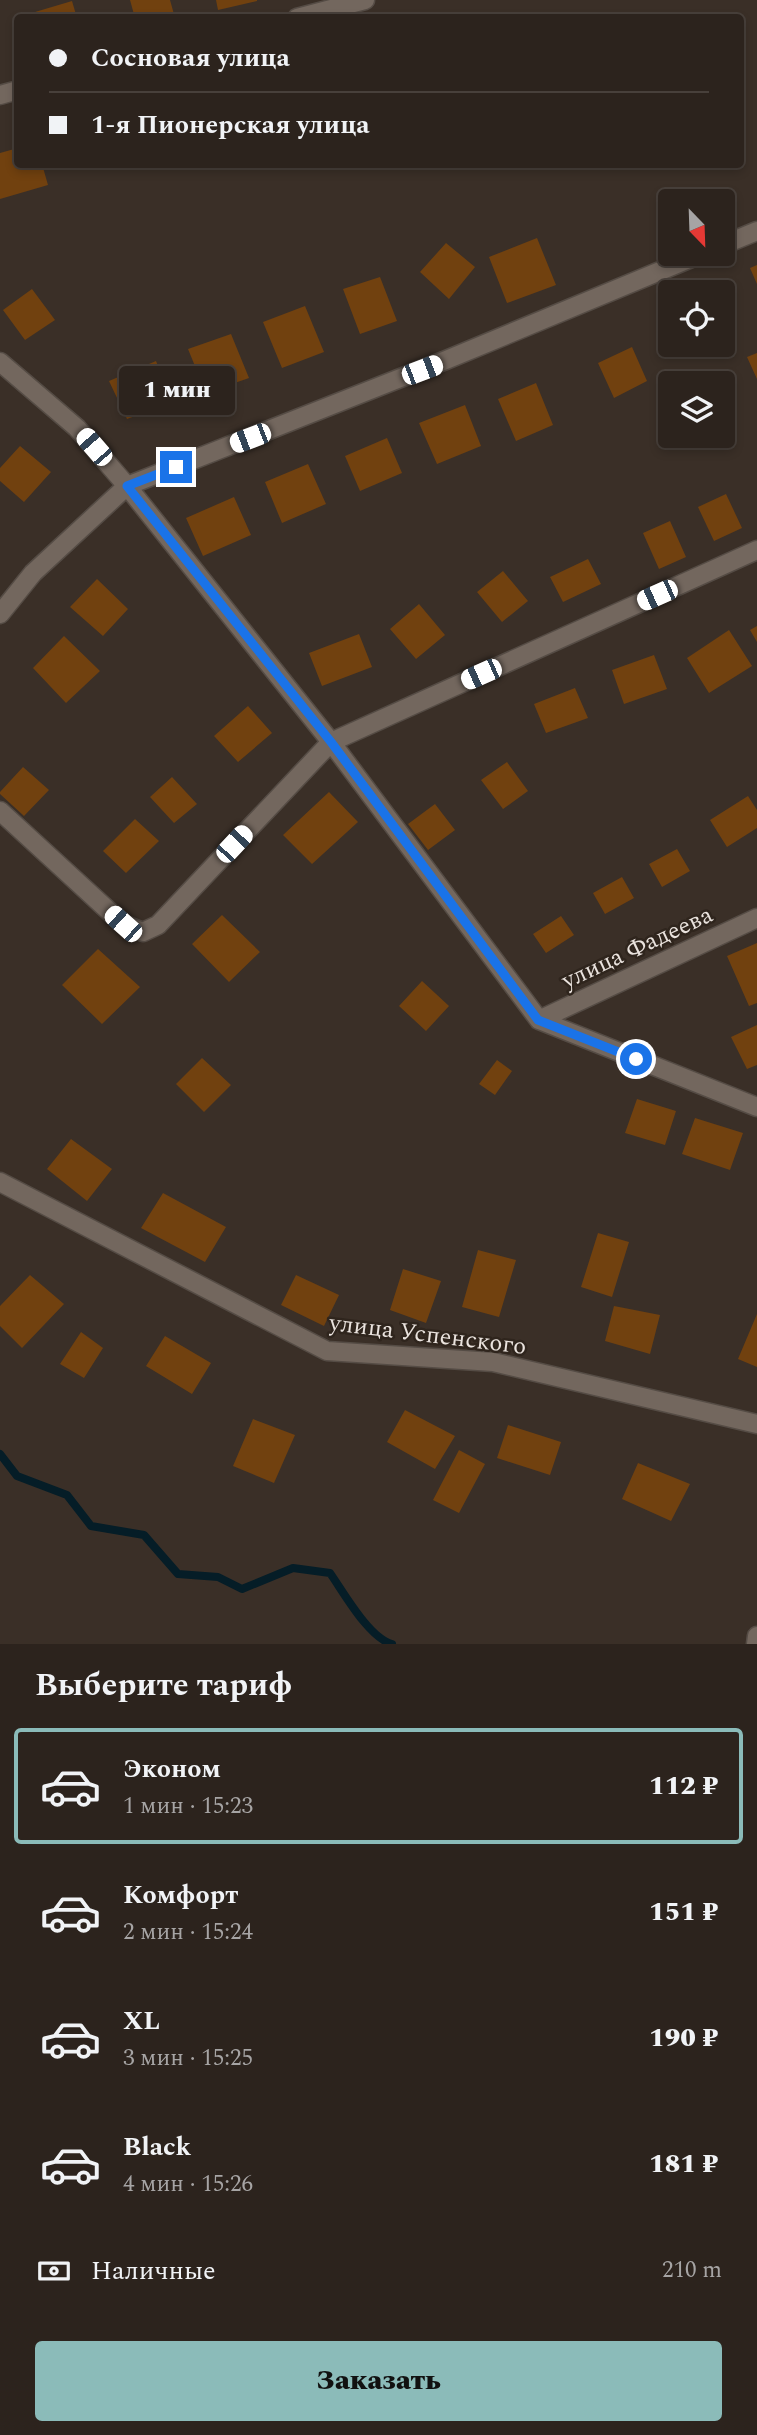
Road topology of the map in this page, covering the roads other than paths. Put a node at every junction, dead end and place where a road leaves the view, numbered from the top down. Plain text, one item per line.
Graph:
1 (365, 0) edge
2 (313, 14) edge
3 (757, 230) edge
4 (735, 240) edge
5 (672, 266) edge
6 (0, 362) edge
7 (127, 486) junction
8 (757, 550) edge
9 (0, 614) edge
10 (331, 742) junction
11 (0, 811) edge
12 (757, 918) edge
13 (538, 1020) junction
14 (757, 1107) edge
15 (0, 1182) edge
16 (757, 1424) edge
17 (757, 1636) edge
18 (756, 1644) edge

1 - 2 street
3 - 4 street
5 - 7 street
6 - 7 street
7 - 9 street
7 - 10 street
8 - 10 street
10 - 11 street
10 - 13 street
12 - 13 street, улица Фадеева
13 - 14 street
15 - 16 street, улица Успенского
17 - 18 street

